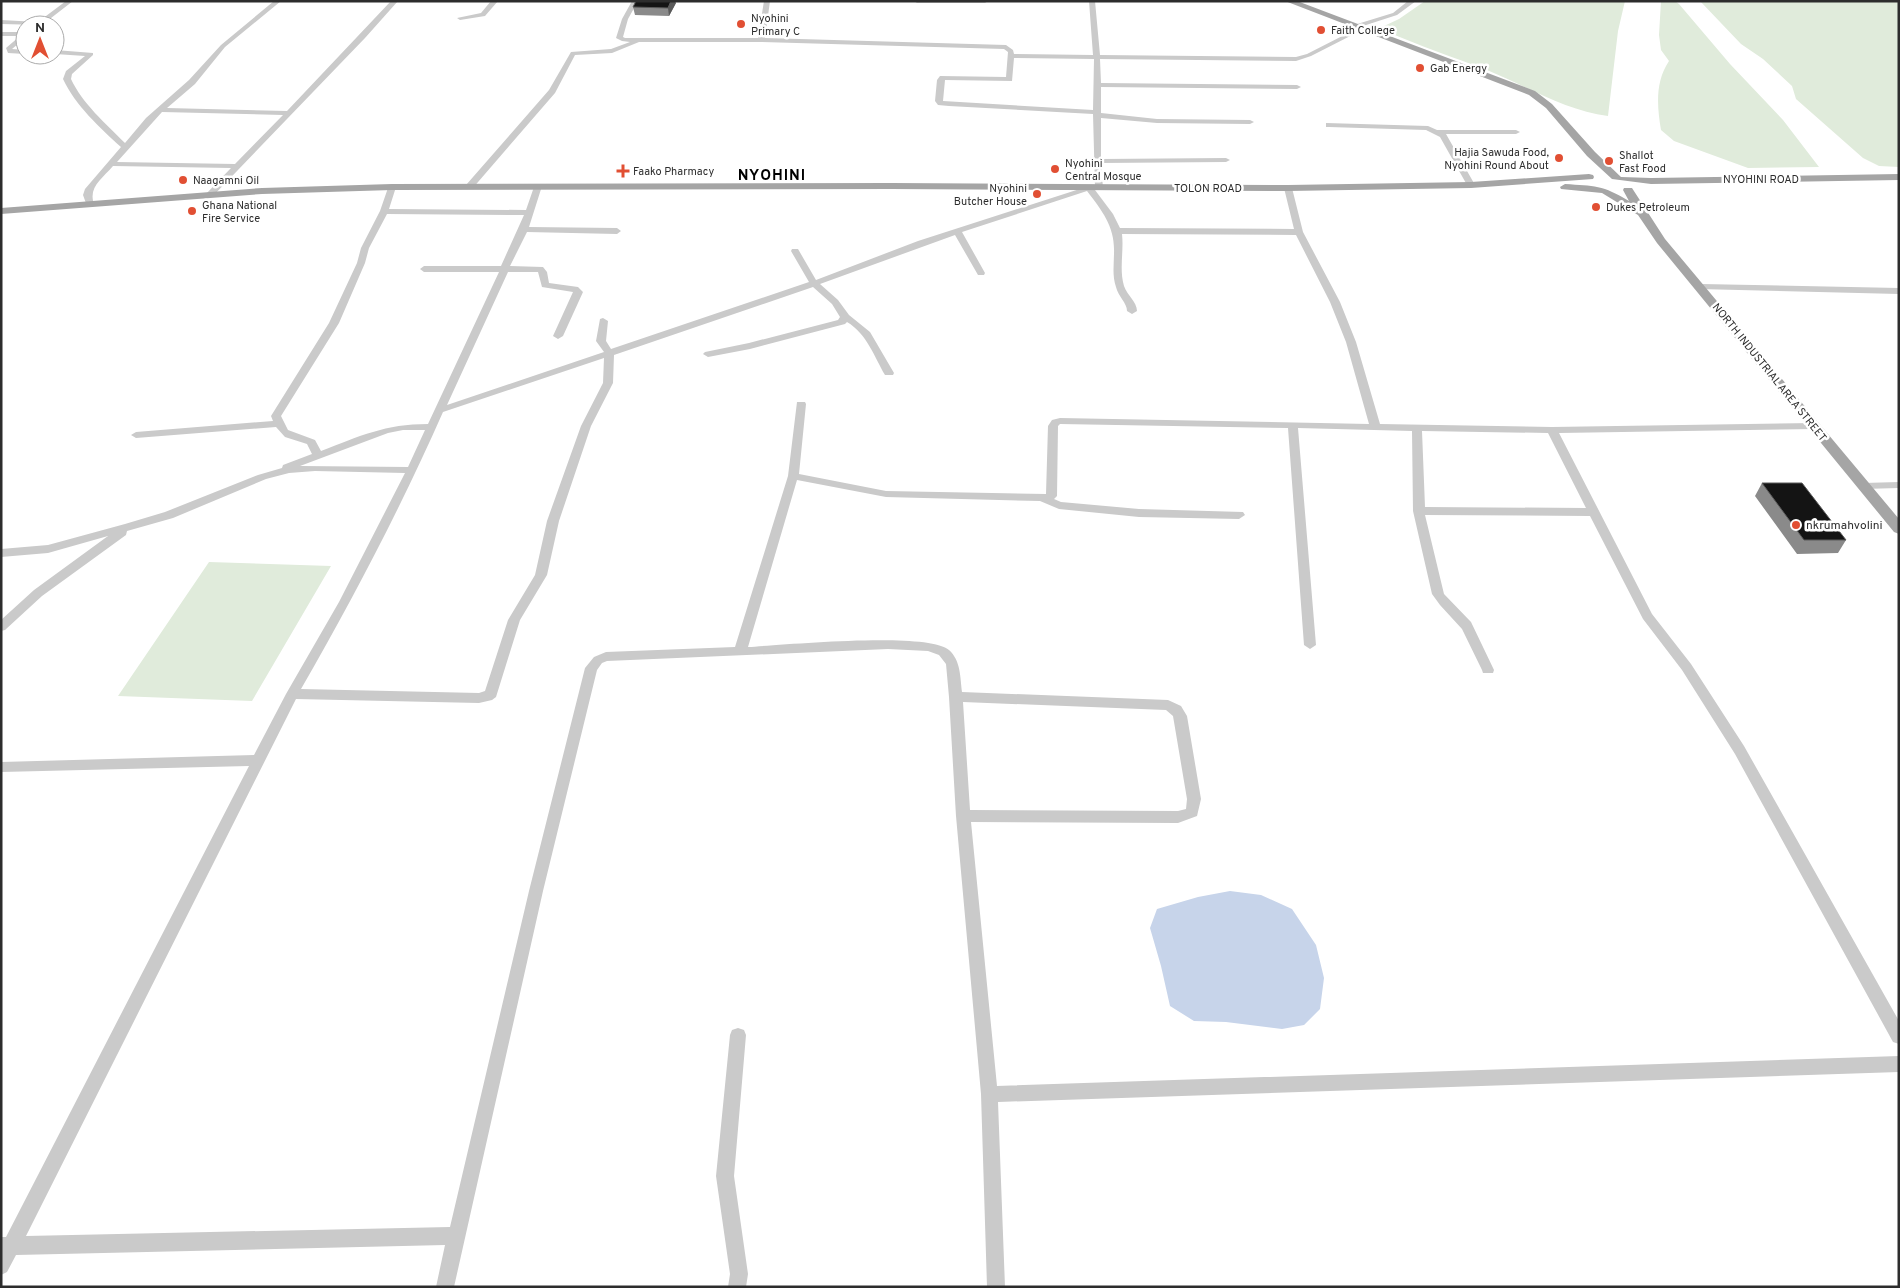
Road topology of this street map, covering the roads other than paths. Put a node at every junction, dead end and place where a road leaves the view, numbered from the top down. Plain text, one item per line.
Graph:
1 (70, 1) edge
2 (278, 1) edge
3 (395, 1) edge
4 (495, 1) edge
5 (635, 1) edge
6 (767, 1) edge
7 (917, 1) edge
8 (985, 1) edge
9 (1092, 1) edge
10 (1289, 1) edge
11 (1413, 1) edge
12 (52, 15) edge
13 (460, 18) dead end
14 (1, 22) edge
15 (15, 23) edge
16 (1359, 27) junction
17 (1, 34) edge
18 (15, 34) edge
19 (761, 40) junction
20 (638, 41) junction
21 (15, 43) edge
22 (15, 52) edge
23 (65, 53) edge
24 (1011, 56) junction
25 (1097, 58) junction
26 (1097, 85) junction
27 (1297, 88) dead end
28 (160, 110) junction
29 (290, 113) junction
30 (1097, 114) junction
31 (1250, 122) dead end
32 (1328, 126) dead end
33 (1437, 132) junction
34 (1516, 132) dead end
35 (125, 147) junction
36 (1591, 154) junction
37 (1226, 160) dead end
38 (1097, 162) junction
39 (110, 164) junction
40 (239, 166) junction
41 (1591, 176) junction
42 (1899, 177) edge
43 (1624, 183) junction
44 (1471, 184) junction
45 (1899, 185) edge
46 (538, 186) junction
47 (392, 187) junction
48 (469, 187) junction
49 (1094, 188) junction
50 (1288, 188) junction
51 (1604, 191) junction
52 (209, 195) junction
53 (90, 204) junction
54 (1, 211) edge
55 (384, 211) junction
56 (530, 212) junction
57 (1642, 214) junction
58 (524, 229) junction
59 (617, 231) dead end
60 (957, 231) junction
61 (1116, 231) junction
62 (1299, 232) junction
63 (795, 251) dead end
64 (505, 268) junction
65 (424, 269) dead end
66 (980, 273) dead end
67 (814, 283) junction
68 (1701, 287) junction
69 (1899, 291) edge
70 (1132, 311) dead end
71 (845, 317) junction
72 (603, 321) dead end
73 (558, 336) dead end
74 (610, 353) junction
75 (708, 354) dead end
76 (889, 373) dead end
77 (801, 404) dead end
78 (439, 410) junction
79 (278, 424) junction
80 (1293, 426) junction
81 (1815, 426) junction
82 (430, 427) junction
83 (1376, 428) junction
84 (1417, 428) junction
85 (1552, 430) junction
86 (136, 436) dead end
87 (316, 454) junction
88 (412, 470) junction
89 (793, 476) junction
90 (262, 477) junction
91 (1899, 485) edge
92 (1863, 486) junction
93 (1044, 500) junction
94 (1419, 511) junction
95 (1594, 512) junction
96 (1238, 515) dead end
97 (128, 527) junction
98 (1899, 529) edge
99 (1, 553) edge
100 (1, 626) edge
101 (1310, 645) dead end
102 (740, 652) junction
103 (1488, 670) dead end
104 (292, 694) junction
105 (956, 697) junction
106 (260, 760) junction
107 (1, 767) edge
108 (963, 816) junction
109 (738, 1035) dead end
110 (1899, 1037) edge
111 (1899, 1064) edge
112 (989, 1094) junction
113 (456, 1236) junction
114 (6, 1245) edge
115 (1, 1266) edge
116 (445, 1287) edge
117 (737, 1287) edge
118 (996, 1287) edge

1 - 12 street
2 - 28 street
3 - 29 street
4 - 13 street
5 - 20 street
6 - 19 street
7 - 8 street
9 - 25 street
10 - 16 main road, NORTH INDUSTRIAL AREA STREET
11 - 16 street
14 - 15 street
16 - 25 street
16 - 36 main road, NORTH INDUSTRIAL AREA STREET
17 - 18 street
19 - 20 street
19 - 24 street
20 - 48 street
21 - 22 street
23 - 35 street
24 - 25 street
24 - 30 street
25 - 26 street
26 - 27 street
26 - 30 street
28 - 29 street
28 - 35 street
29 - 40 street
30 - 31 street
30 - 38 street
32 - 33 street
33 - 34 street
33 - 44 street
35 - 39 street
36 - 41 main road
36 - 43 main road, NORTH INDUSTRIAL AREA STREET
37 - 38 street
38 - 49 street
39 - 40 street
39 - 53 street
40 - 52 street
41 - 43 main road
41 - 44 main road
41 - 51 main road
42 - 43 main road, NYOHINI ROAD
43 - 45 main road, NYOHINI ROAD
43 - 51 main road
43 - 57 main road, NORTH INDUSTRIAL AREA STREET
44 - 50 main road, TOLON ROAD
44 - 51 main road
46 - 48 main road, TOLON ROAD
46 - 49 main road, TOLON ROAD
46 - 56 street
47 - 48 main road, TOLON ROAD
47 - 52 main road, TOLON ROAD
47 - 55 street
49 - 50 main road, TOLON ROAD
49 - 60 street
49 - 61 street
50 - 62 street
51 - 57 main road, NORTH INDUSTRIAL AREA STREET
52 - 53 main road, TOLON ROAD
53 - 54 main road, TOLON ROAD
55 - 56 street
55 - 79 street
56 - 58 street
57 - 68 main road, NORTH INDUSTRIAL AREA STREET
58 - 59 street
58 - 64 street
60 - 66 street
60 - 67 street
61 - 62 street
61 - 70 street
62 - 83 street
63 - 67 street
64 - 65 street
64 - 73 street
64 - 78 street
67 - 71 street
67 - 74 street
68 - 69 street
68 - 81 main road, NORTH INDUSTRIAL AREA STREET
71 - 75 street
71 - 76 street
72 - 74 street
74 - 78 street
74 - 104 street
77 - 89 street
78 - 82 street
79 - 86 street
79 - 87 street
80 - 83 street
80 - 93 street
80 - 101 street
81 - 85 street
81 - 92 main road, NORTH INDUSTRIAL AREA STREET
82 - 87 street
82 - 88 street
83 - 84 street
84 - 85 street
84 - 94 street
85 - 95 street
87 - 90 street
88 - 90 street
88 - 104 street
89 - 93 street
89 - 102 street
90 - 97 street
91 - 92 street
92 - 98 main road, NORTH INDUSTRIAL AREA STREET
93 - 96 street
94 - 95 street
94 - 103 street
95 - 110 street
97 - 99 street
97 - 100 street
102 - 105 street
102 - 113 street
104 - 106 street
105 - 108 street
105 - 108 street
106 - 107 street
106 - 114 street
108 - 112 street
109 - 117 street
111 - 112 street
112 - 118 street
113 - 114 street
113 - 116 street
114 - 115 street

